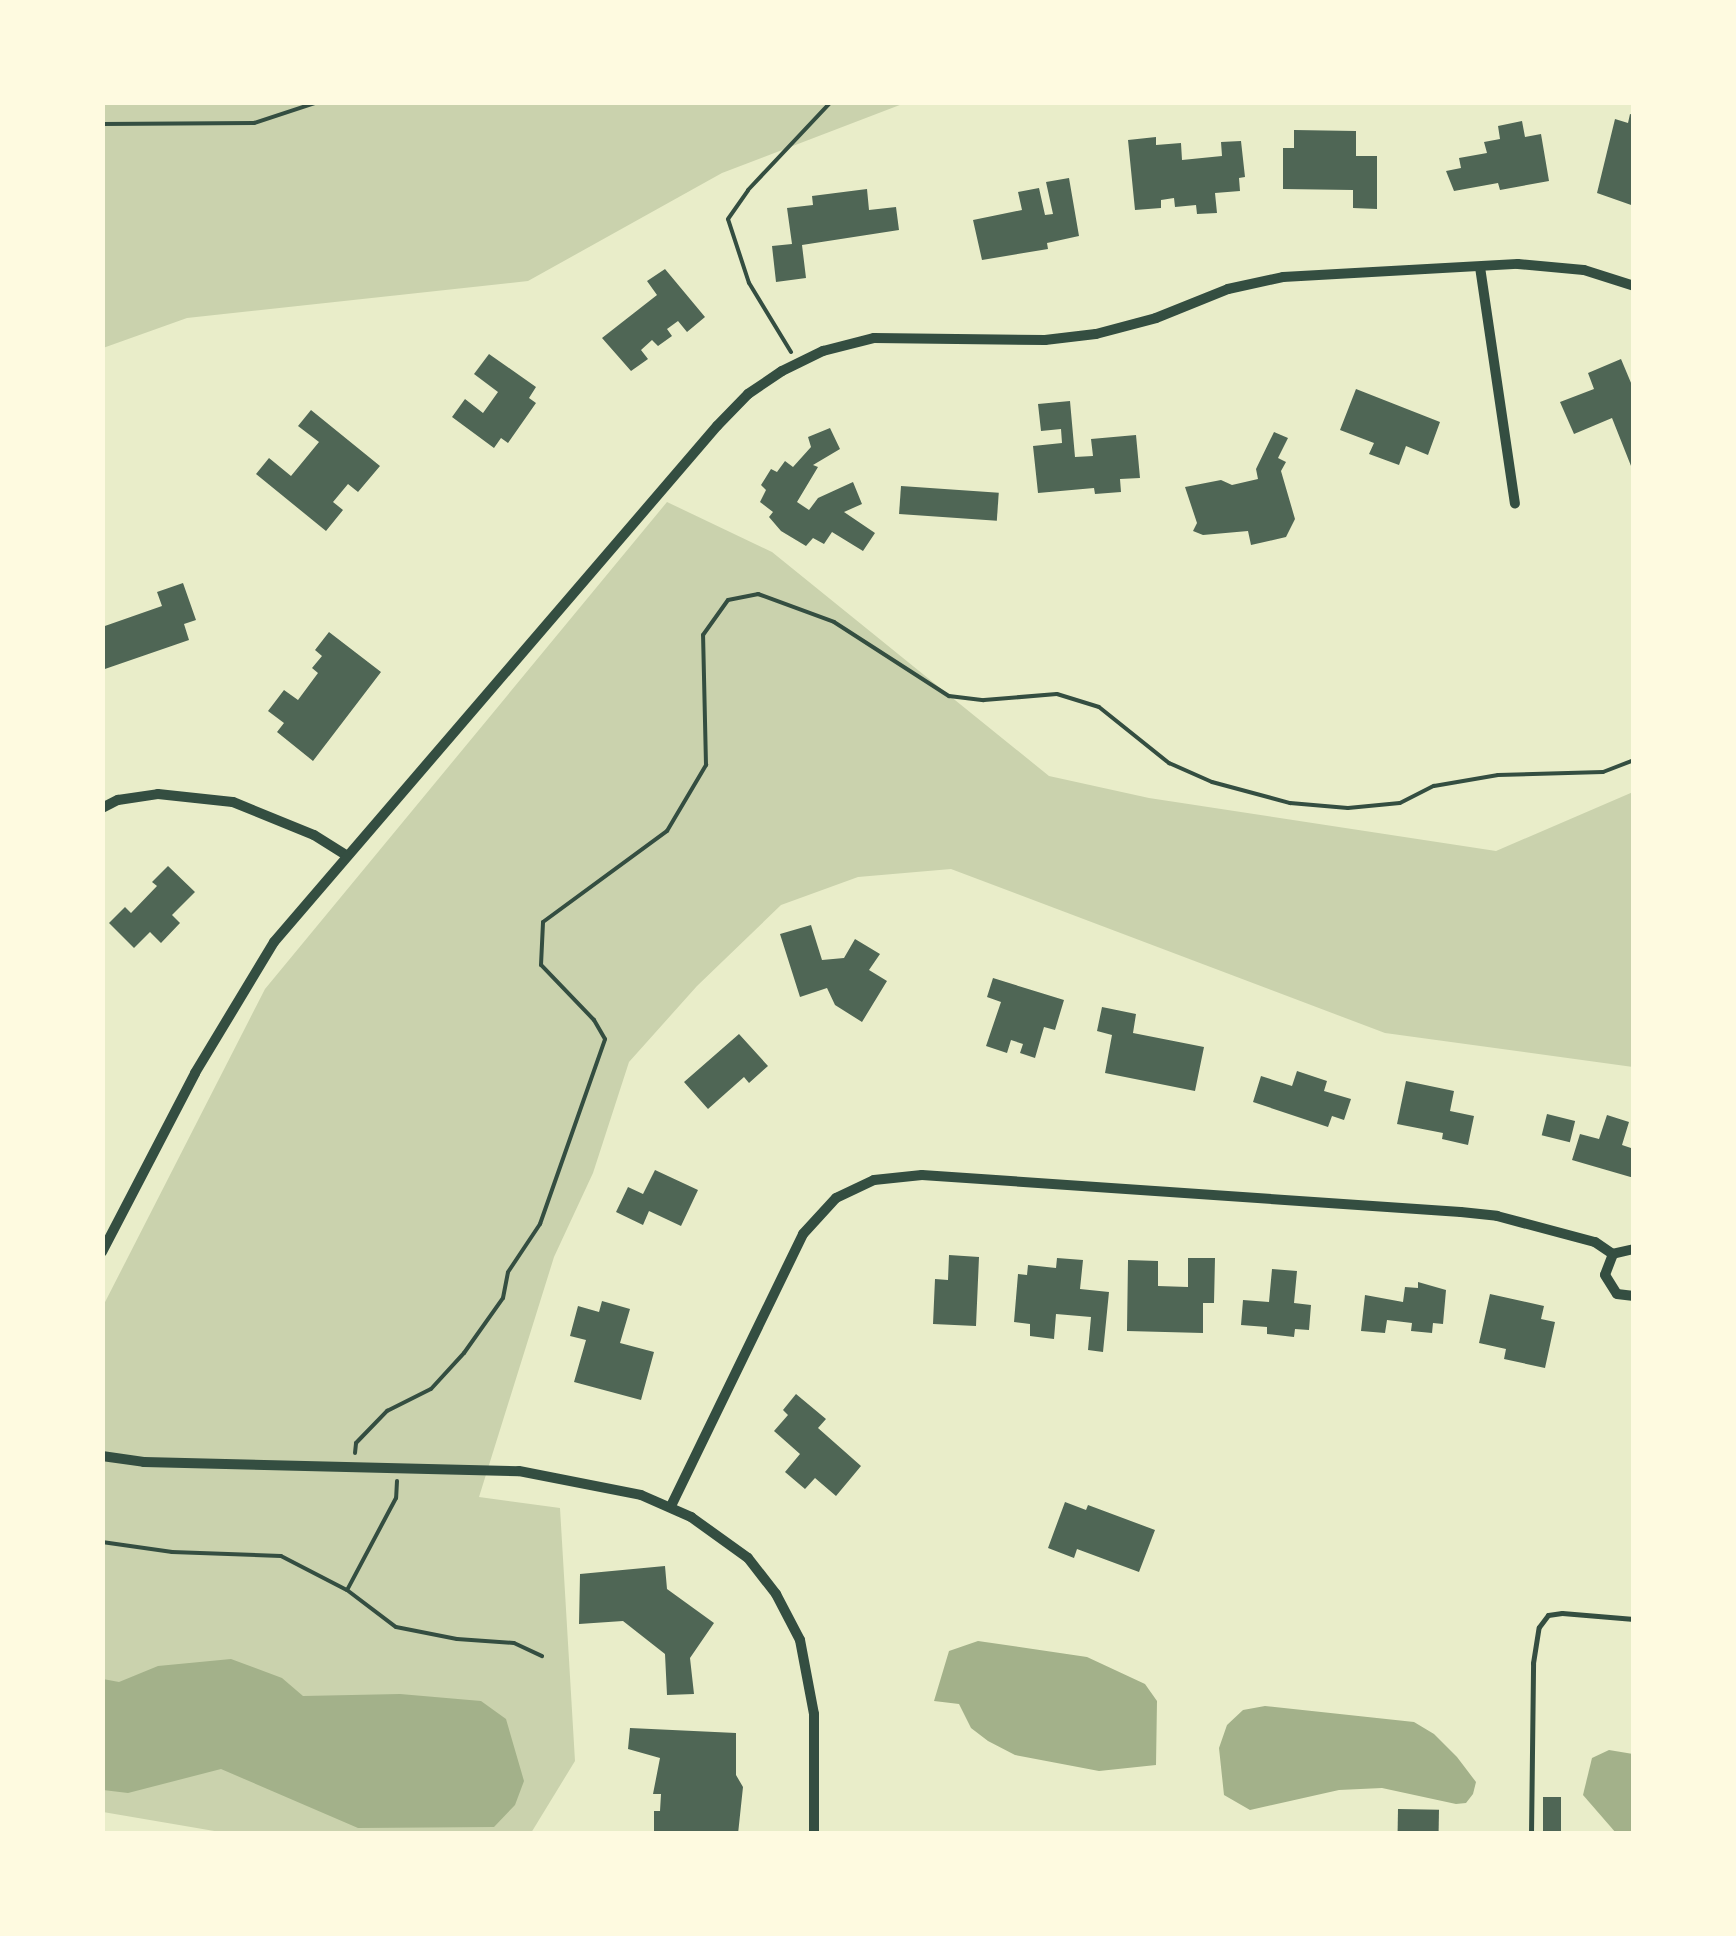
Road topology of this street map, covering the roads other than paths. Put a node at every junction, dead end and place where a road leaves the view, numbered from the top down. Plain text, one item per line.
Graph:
1 (1480, 266) junction
2 (1634, 286) edge
3 (1515, 503) dead end
4 (102, 808) edge
5 (347, 856) junction
6 (1634, 1249) edge
7 (102, 1252) edge
8 (1613, 1254) junction
9 (1634, 1296) edge
10 (102, 1456) edge
11 (672, 1506) junction
12 (1634, 1619) edge
13 (814, 1834) edge
14 (1531, 1834) edge

1 - 2 street
1 - 3 street
1 - 5 street
4 - 5 street
5 - 7 street
6 - 8 street
8 - 9 street
8 - 11 street
10 - 11 street
11 - 13 street
12 - 14 lane

